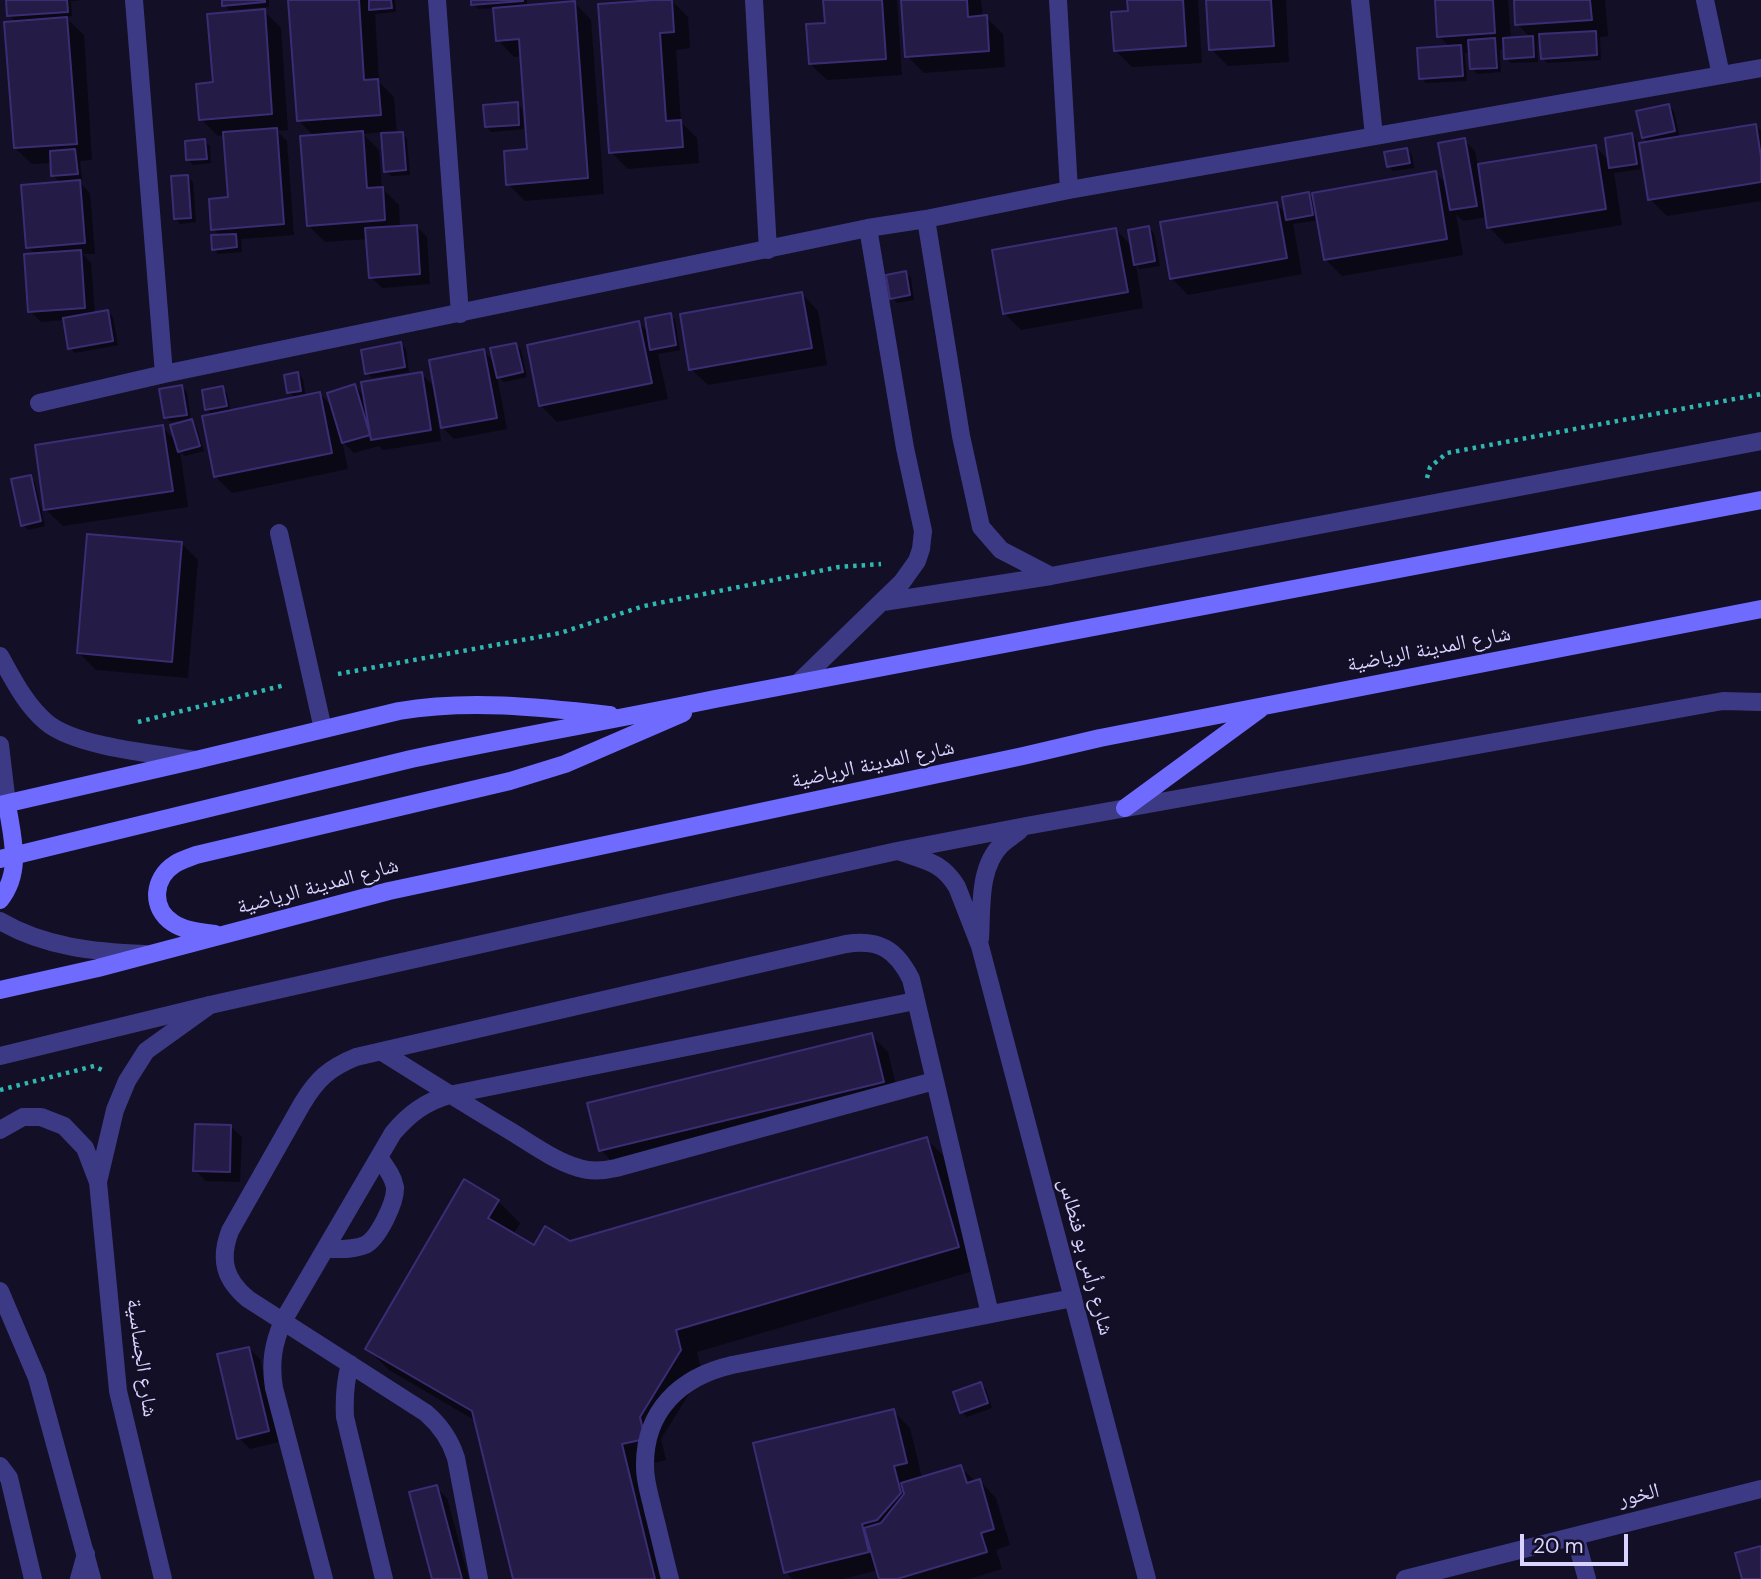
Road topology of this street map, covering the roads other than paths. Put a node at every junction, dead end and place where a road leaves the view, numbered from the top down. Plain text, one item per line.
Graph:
1 (134, 0) edge
2 (437, 0) edge
3 (754, 0) edge
4 (1058, 0) edge
5 (1360, 0) edge
6 (1705, 0) edge
7 (1761, 68) edge
8 (1721, 75) junction
9 (1374, 136) junction
10 (1069, 190) junction
11 (926, 219) junction
12 (867, 228) junction
13 (768, 250) junction
14 (460, 314) junction
15 (164, 374) junction
16 (39, 403) dead end
17 (1761, 441) edge
18 (1761, 500) edge
19 (279, 533) dead end
20 (1051, 576) junction
21 (883, 601) junction
22 (1761, 609) edge
23 (0, 656) edge
24 (798, 683) junction
25 (715, 699) junction
26 (1761, 702) edge
27 (1265, 705) junction
28 (631, 717) junction
29 (323, 729) junction
30 (0, 745) edge
31 (196, 760) junction
32 (3, 805) edge
33 (1125, 808) junction
34 (1026, 826) junction
35 (897, 851) junction
36 (7, 857) edge
37 (0, 900) edge
38 (0, 921) edge
39 (222, 935) junction
40 (980, 946) junction
41 (150, 955) junction
42 (0, 990) edge
43 (915, 1001) junction
44 (210, 1005) junction
45 (382, 1052) junction
46 (0, 1056) edge
47 (934, 1081) junction
48 (449, 1094) junction
49 (0, 1129) edge
50 (379, 1157) junction
51 (98, 1182) junction
52 (325, 1249) junction
53 (0, 1291) edge
54 (1073, 1298) junction
55 (990, 1314) junction
56 (283, 1321) junction
57 (350, 1364) junction
58 (0, 1466) edge
59 (1761, 1489) edge
60 (1575, 1536) junction
61 (86, 1554) junction
62 (33, 1579) edge
63 (79, 1579) edge
64 (92, 1579) edge
65 (163, 1579) edge
66 (324, 1579) edge
67 (384, 1579) edge
68 (479, 1579) edge
69 (670, 1579) edge
70 (1147, 1579) edge
71 (1405, 1579) edge
72 (1587, 1579) edge

1 - 15 street
2 - 14 street
3 - 13 street
4 - 10 street
5 - 9 street
6 - 8 street
7 - 8 street
8 - 9 street
9 - 10 street
10 - 11 street
11 - 12 street
11 - 20 street
12 - 13 street
12 - 21 street
13 - 14 street
14 - 15 street
15 - 16 street
17 - 20 street
18 - 24 main road
19 - 29 street
20 - 21 street
21 - 24 street
22 - 27 main road, شارع المدينة الرياضية
23 - 31 street
24 - 25 main road
25 - 28 main road
25 - 39 main road
26 - 33 street
27 - 33 main road
27 - 39 main road, شارع المدينة الرياضية
28 - 29 main road
28 - 36 main road
29 - 31 main road
30 - 32 street
31 - 32 main road
32 - 36 main road
33 - 34 street
34 - 35 street
34 - 40 street, شارع رأس بو فنطاس
35 - 40 street, شارع رأس بو فنطاس
35 - 44 street
36 - 37 main road
38 - 41 street
39 - 41 main road, شارع المدينة الرياضية
40 - 54 street, شارع رأس بو فنطاس
41 - 42 main road, شارع المدينة الرياضية
43 - 45 street
43 - 47 street
43 - 48 street
44 - 46 street
44 - 51 street
45 - 48 street
45 - 56 street
47 - 48 street
47 - 55 street
48 - 50 street
49 - 51 street
50 - 52 street
50 - 52 street
51 - 65 street, شارع الجساسية
52 - 56 street
53 - 61 street
54 - 55 street
54 - 70 street, شارع رأس بو فنطاس
55 - 69 street
56 - 57 street
56 - 66 street
57 - 67 street
57 - 68 street
58 - 62 street
59 - 60 street, الخور
60 - 71 street, الخور
60 - 72 street
61 - 63 street
61 - 64 street

